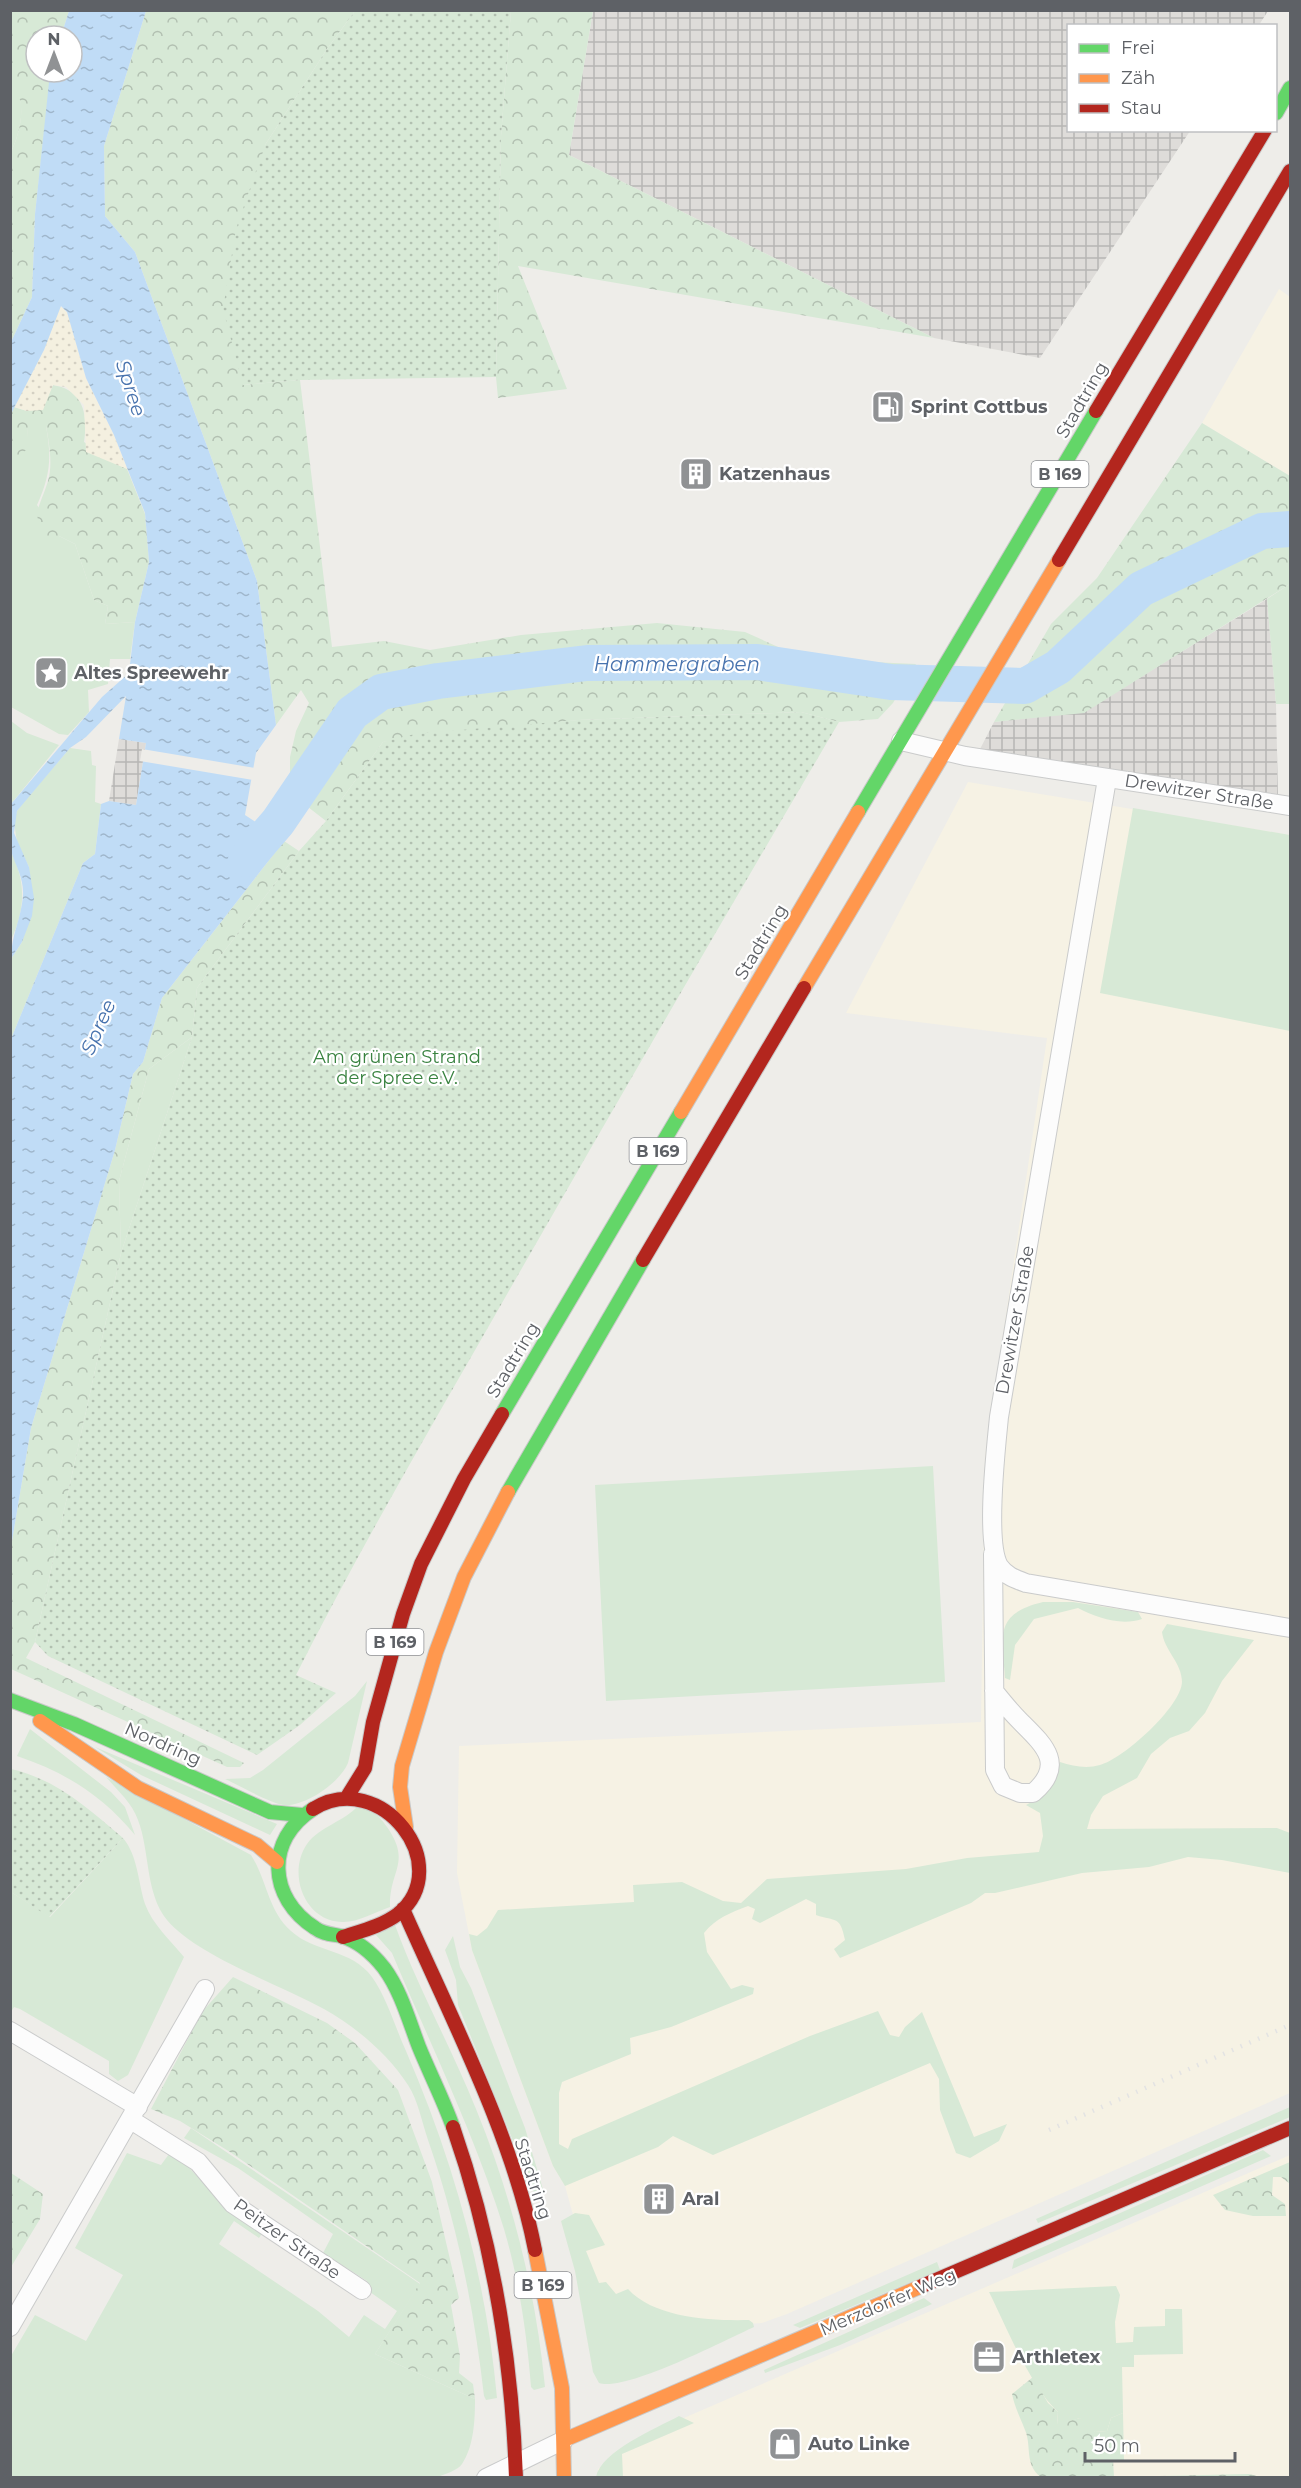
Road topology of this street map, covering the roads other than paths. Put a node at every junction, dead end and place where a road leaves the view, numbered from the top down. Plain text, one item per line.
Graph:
1 (1290, 88) edge
2 (1277, 110) edge
3 (1264, 132) edge
4 (1290, 171) edge
5 (901, 741) junction
6 (945, 752) junction
7 (1107, 778) junction
8 (1290, 806) edge
9 (993, 1546) junction
10 (1290, 1628) edge
11 (994, 1691) junction
12 (347, 1797) junction
13 (302, 1815) junction
14 (406, 1827) junction
15 (277, 1862) junction
16 (403, 1909) junction
17 (343, 1937) junction
18 (205, 1989) dead end
19 (10, 2031) edge
20 (134, 2113) junction
21 (1290, 2128) edge
22 (362, 2290) dead end
23 (10, 2327) edge
24 (564, 2440) junction
25 (515, 2470) edge
26 (486, 2478) edge
27 (564, 2478) edge

1 - 2 main road
3 - 5 main road, Stadtring / B 169
4 - 6 main road, B 169
5 - 6 street, Drewitzer Straße
5 - 12 main road, Stadtring / B 169
6 - 7 street, Drewitzer Straße
6 - 14 main road, B 169
7 - 8 street, Drewitzer Straße
7 - 9 street, Drewitzer Straße
9 - 10 street, Drewitzer Straße
9 - 11 street
11 - 11 street
12 - 13 main road, B 169
12 - 14 main road, B 169
13 - 15 main road, B 169
13 - 15 main road, Nordring
14 - 16 main road, B 169
15 - 17 main road, B 169
16 - 17 main road
16 - 24 main road, Stadtring / B 169
17 - 25 main road, B 169
18 - 20 street
19 - 20 street, Peitzer Straße
20 - 22 street, Peitzer Straße
20 - 23 street
21 - 24 main road, Merzdorfer Weg
24 - 25 street, Merzdorfer Weg
24 - 27 main road, Stadtring / B 169
25 - 26 street, Merzdorfer Weg

